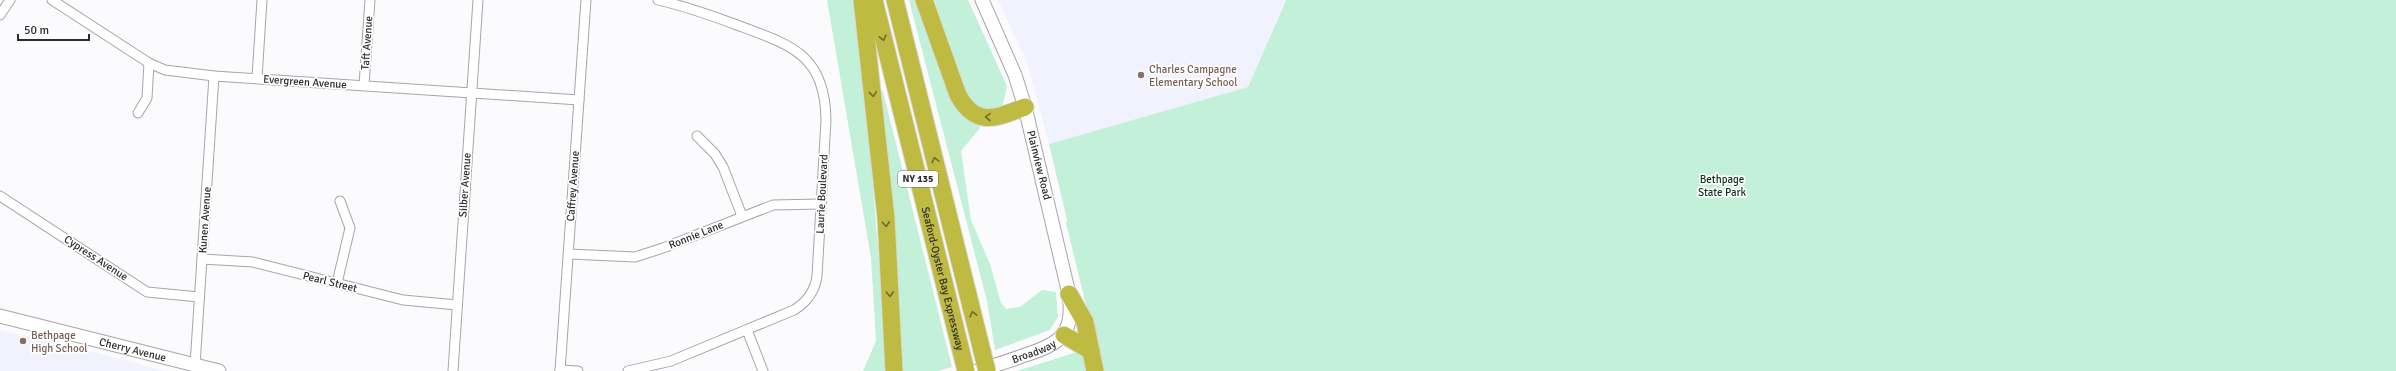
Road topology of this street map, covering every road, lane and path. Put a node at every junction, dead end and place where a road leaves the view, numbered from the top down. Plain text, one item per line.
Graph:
1 (10, 0) edge
2 (52, 0) edge
3 (262, 0) edge
4 (370, 0) edge
5 (478, 0) edge
6 (586, 0) edge
7 (658, 0) edge
8 (862, 0) edge
9 (874, 0) edge
10 (895, 0) edge
11 (924, 0) edge
12 (982, 0) edge
13 (0, 15) edge
14 (149, 63) junction
15 (214, 76) junction
16 (257, 78) junction
17 (364, 85) junction
18 (472, 92) junction
19 (579, 100) junction
20 (1025, 107) junction
21 (138, 113) dead end
22 (697, 136) dead end
23 (0, 196) edge
24 (340, 201) dead end
25 (821, 204) junction
26 (742, 216) junction
27 (569, 254) junction
28 (202, 259) junction
29 (337, 284) junction
30 (1069, 294) junction
31 (199, 297) junction
32 (457, 305) junction
33 (0, 316) edge
34 (747, 330) junction
35 (1064, 335) junction
36 (1091, 351) junction
37 (964, 364) edge
38 (195, 365) junction
39 (218, 371) edge
40 (453, 371) edge
41 (560, 371) edge
42 (578, 371) edge
43 (628, 371) edge
44 (763, 371) edge
45 (894, 371) edge
46 (977, 371) edge
47 (987, 371) edge
48 (1095, 371) edge

1 - 13 street
2 - 14 street, Evergreen Avenue
3 - 16 street
4 - 17 street, Taft Avenue
5 - 18 street, Silber Avenue
6 - 19 street, Caffrey Avenue
7 - 25 street, Laurie Boulevard
8 -> 45 highway
9 -> 37 highway, Seaford-Oyster Bay Expressway / NY 135
47 -> 10 highway, Seaford-Oyster Bay Expressway / NY 135, bridge
20 -> 11 highway
12 - 20 main road, Plainview Road
14 - 15 street, Evergreen Avenue
14 - 21 street
15 - 16 street, Evergreen Avenue
15 - 28 street, Kunen Avenue
16 - 17 street, Evergreen Avenue
17 - 18 street, Evergreen Avenue
18 - 19 street, Evergreen Avenue
18 - 32 street, Silber Avenue
19 - 27 street, Caffrey Avenue
20 - 30 main road, Plainview Road
22 - 26 street
23 - 31 street, Cypress Avenue
24 - 29 street
25 - 26 street, Ronnie Lane
25 - 34 street, Laurie Boulevard
26 - 27 street, Ronnie Lane
27 - 41 street, Caffrey Avenue
28 - 29 street, Pearl Street
28 - 31 street, Kunen Avenue
29 - 32 street, Pearl Street
30 - 35 main road, Plainview Road
30 - 36 highway
31 - 38 street, Kunen Avenue
32 - 40 street, Silber Avenue
33 - 38 main road, Cherry Avenue
34 - 43 street, Laurie Boulevard
34 - 44 street
35 - 36 highway
35 - 46 main road, Broadway
36 - 48 highway
38 - 39 main road, Cherry Avenue
41 - 42 street

